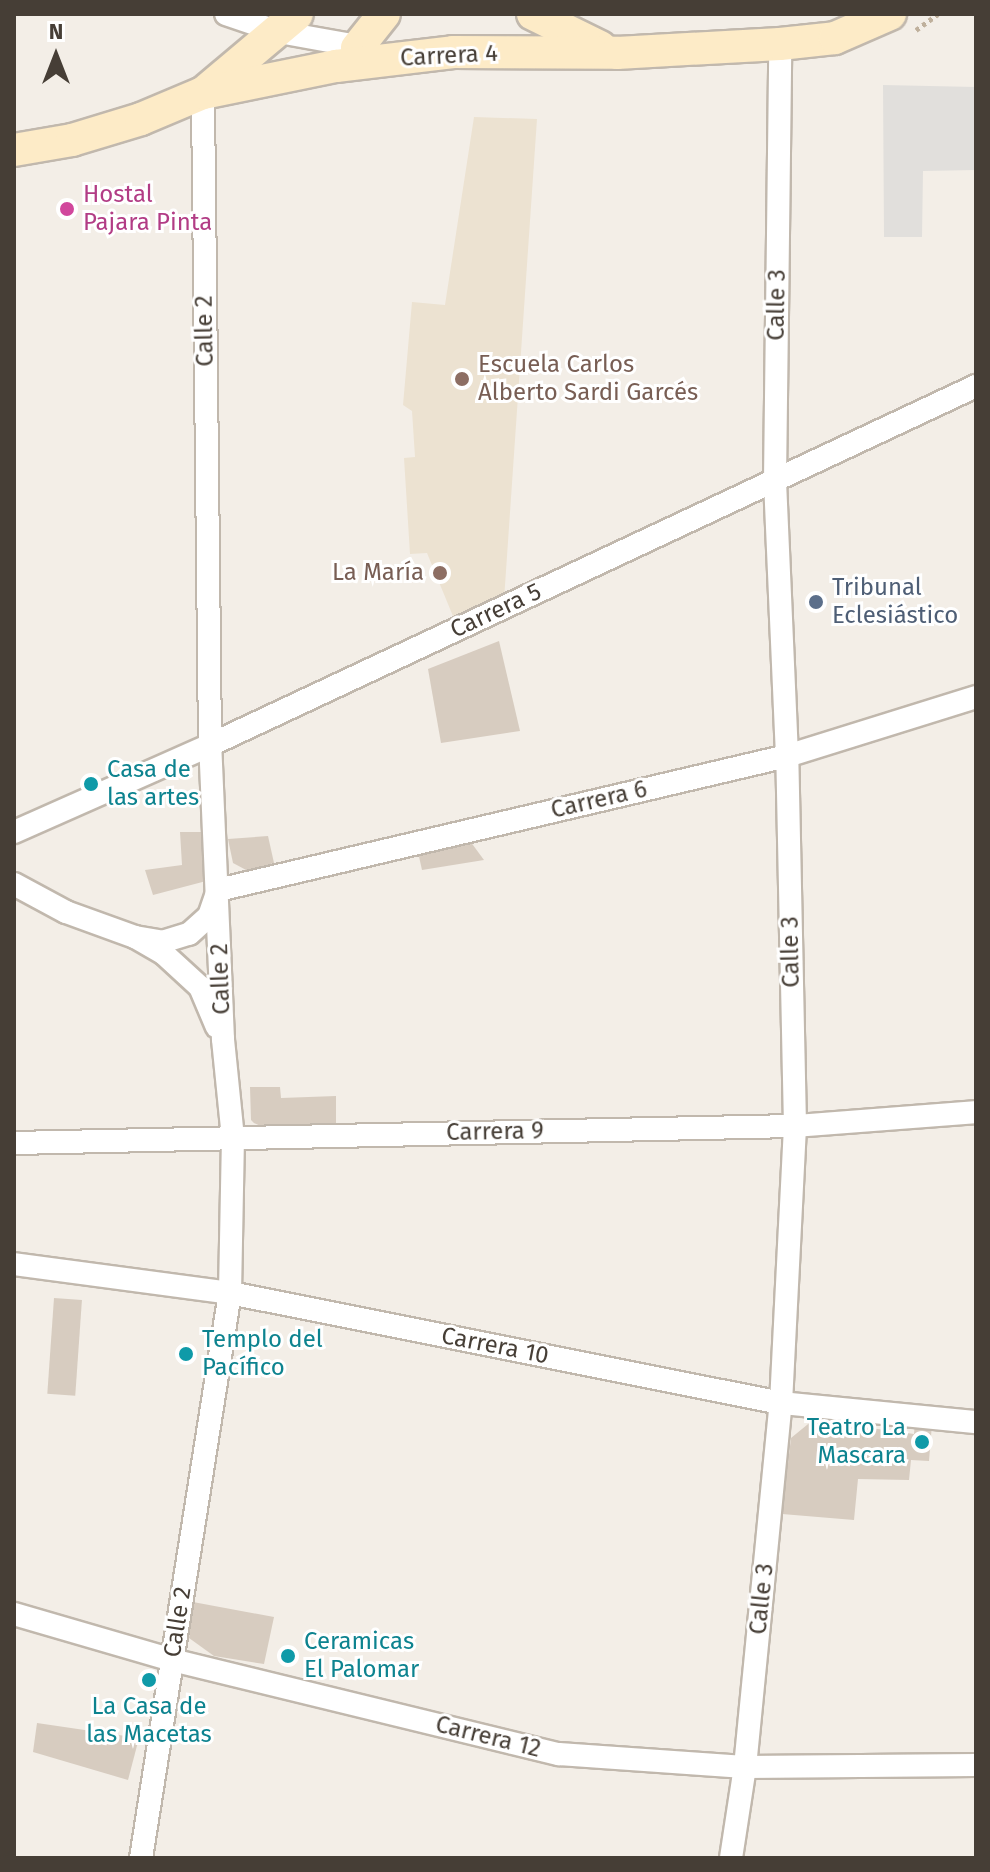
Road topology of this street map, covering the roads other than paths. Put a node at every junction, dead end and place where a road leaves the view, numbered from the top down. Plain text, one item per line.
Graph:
1 (226, 14) edge
2 (384, 14) edge
3 (533, 14) edge
4 (890, 14) edge
5 (288, 23) edge
6 (780, 44) junction
7 (617, 53) junction
8 (347, 57) junction
9 (203, 93) junction
10 (14, 150) edge
11 (976, 386) edge
12 (775, 480) junction
13 (976, 697) edge
14 (210, 745) junction
15 (787, 756) junction
16 (14, 832) edge
17 (14, 884) edge
18 (218, 890) junction
19 (135, 937) junction
20 (223, 1039) junction
21 (976, 1112) edge
22 (795, 1126) junction
23 (233, 1138) junction
24 (14, 1143) edge
25 (14, 1264) edge
26 (230, 1293) junction
27 (781, 1403) junction
28 (976, 1422) edge
29 (14, 1614) edge
30 (172, 1660) junction
31 (976, 1765) edge
32 (745, 1767) junction
33 (141, 1858) edge
34 (731, 1858) edge

1 - 5 street
2 - 8 main road
3 - 7 main road
4 - 6 main road, Carrera 4
5 - 8 street
5 - 9 main road
6 - 7 main road, Carrera 4
6 - 12 street, Calle 3
7 - 8 main road, Carrera 4
8 - 9 main road, Carrera 4
9 - 10 main road, Carrera 4
9 - 14 street, Calle 2
11 - 12 street, Carrera 5
12 - 14 street, Carrera 5
12 - 15 street, Calle 3
13 - 15 street, Carrera 6
14 - 16 street, Carrera 5
14 - 18 street, Calle 2
15 - 18 street, Carrera 6
15 - 22 street, Calle 3
17 - 19 street
18 - 19 street
18 - 20 street, Calle 2
19 - 20 street
20 - 23 street, Calle 2
21 - 22 street, Carrera 9
22 - 23 street, Carrera 9
22 - 27 street, Calle 3
23 - 24 street, Carrera 9
23 - 26 street, Calle 2
25 - 26 street, Carrera 10
26 - 27 street, Carrera 10
26 - 30 street, Calle 2
27 - 28 street, Carrera 10
27 - 32 street, Calle 3
29 - 30 street, Carrera 12
30 - 32 street, Carrera 12
30 - 33 street, Calle 2
31 - 32 street, Carrera 12
32 - 34 street, Calle 3

